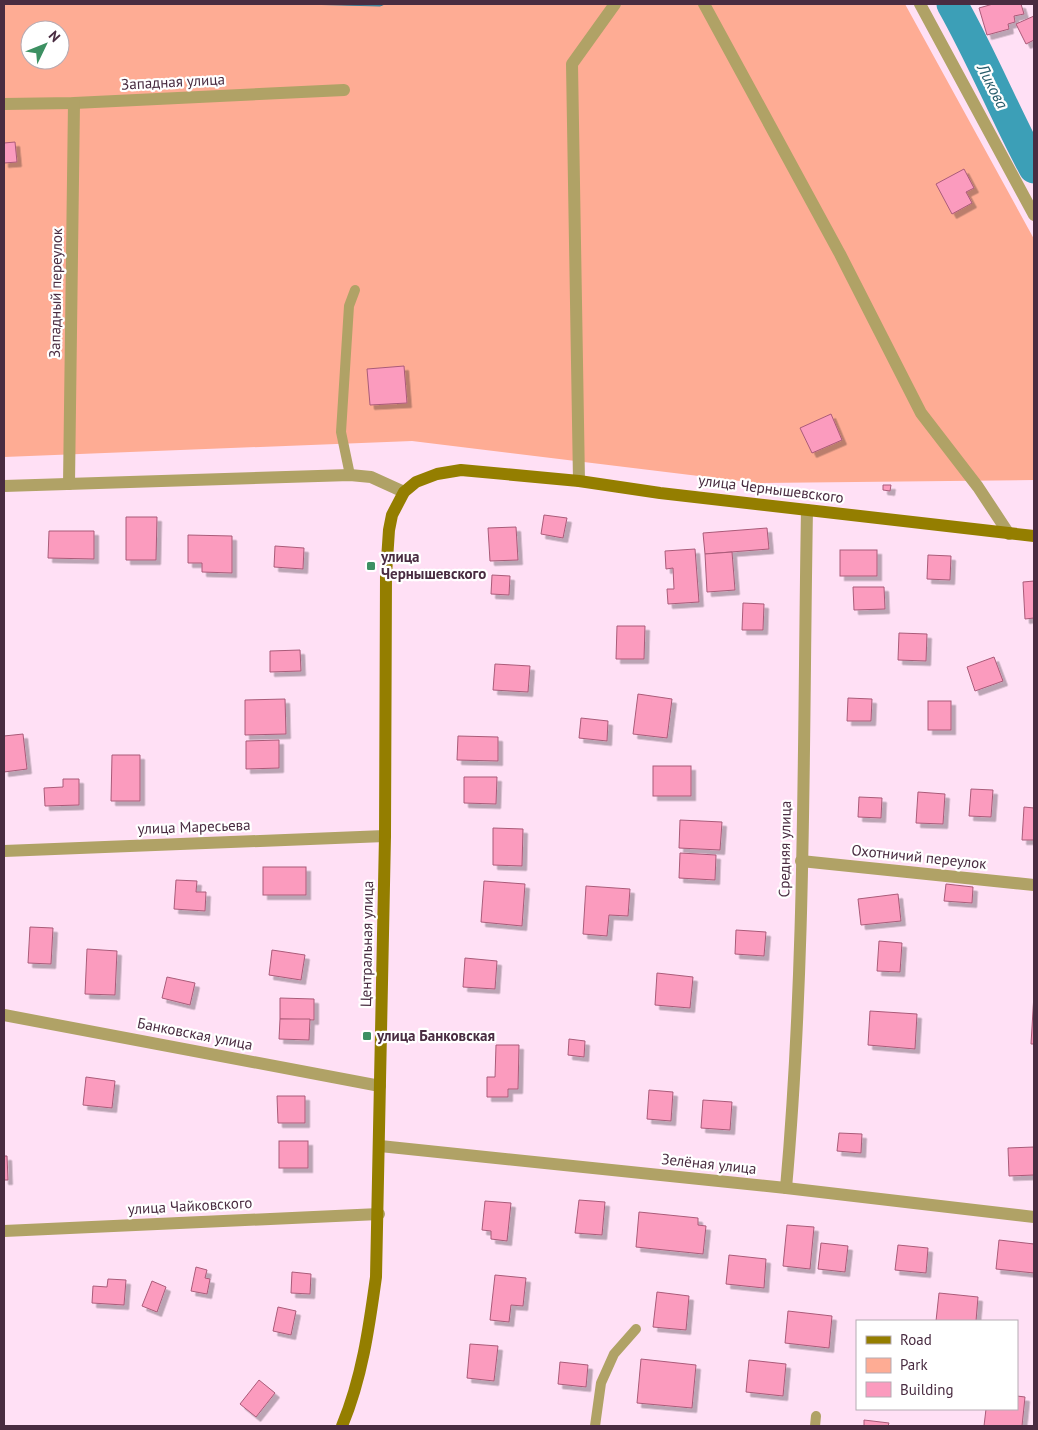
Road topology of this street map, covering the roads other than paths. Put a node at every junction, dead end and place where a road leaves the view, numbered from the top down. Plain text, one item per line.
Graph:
1 (615, 4) edge
2 (704, 4) edge
3 (920, 4) edge
4 (344, 90) dead end
5 (74, 103) junction
6 (4, 104) edge
7 (1034, 215) edge
8 (355, 290) dead end
9 (350, 475) junction
10 (579, 481) junction
11 (70, 484) junction
12 (4, 486) edge
13 (404, 492) junction
14 (807, 510) junction
15 (1009, 534) junction
16 (1034, 536) edge
17 (385, 836) junction
18 (4, 851) edge
19 (801, 861) junction
20 (1034, 886) edge
21 (4, 1015) edge
22 (380, 1086) junction
23 (380, 1146) junction
24 (786, 1188) junction
25 (379, 1214) junction
26 (1034, 1218) edge
27 (4, 1231) edge
28 (636, 1329) dead end
29 (342, 1426) edge
30 (595, 1426) edge

1 - 10 street
2 - 15 street
3 - 7 street
4 - 5 street, Западная улица
5 - 6 street, Западная улица
5 - 11 street, Западный переулок
8 - 9 lane
9 - 11 street
9 - 13 street
10 - 13 street, улица Чернышевского
10 - 14 street, улица Чернышевского
11 - 12 street
13 - 17 street, Центральная улица
14 - 15 street, улица Чернышевского
14 - 19 street, Средняя улица
15 - 16 street, улица Чернышевского
17 - 18 street, улица Маресьева
17 - 22 street, Центральная улица
19 - 20 street, Охотничий переулок
19 - 24 street, Средняя улица
21 - 22 street, Банковская улица
22 - 23 street, Центральная улица
23 - 24 street, Зелёная улица
23 - 25 street, Центральная улица
24 - 26 street, Зелёная улица
25 - 27 street, улица Чайковского
25 - 29 street, Центральная улица
28 - 30 lane

